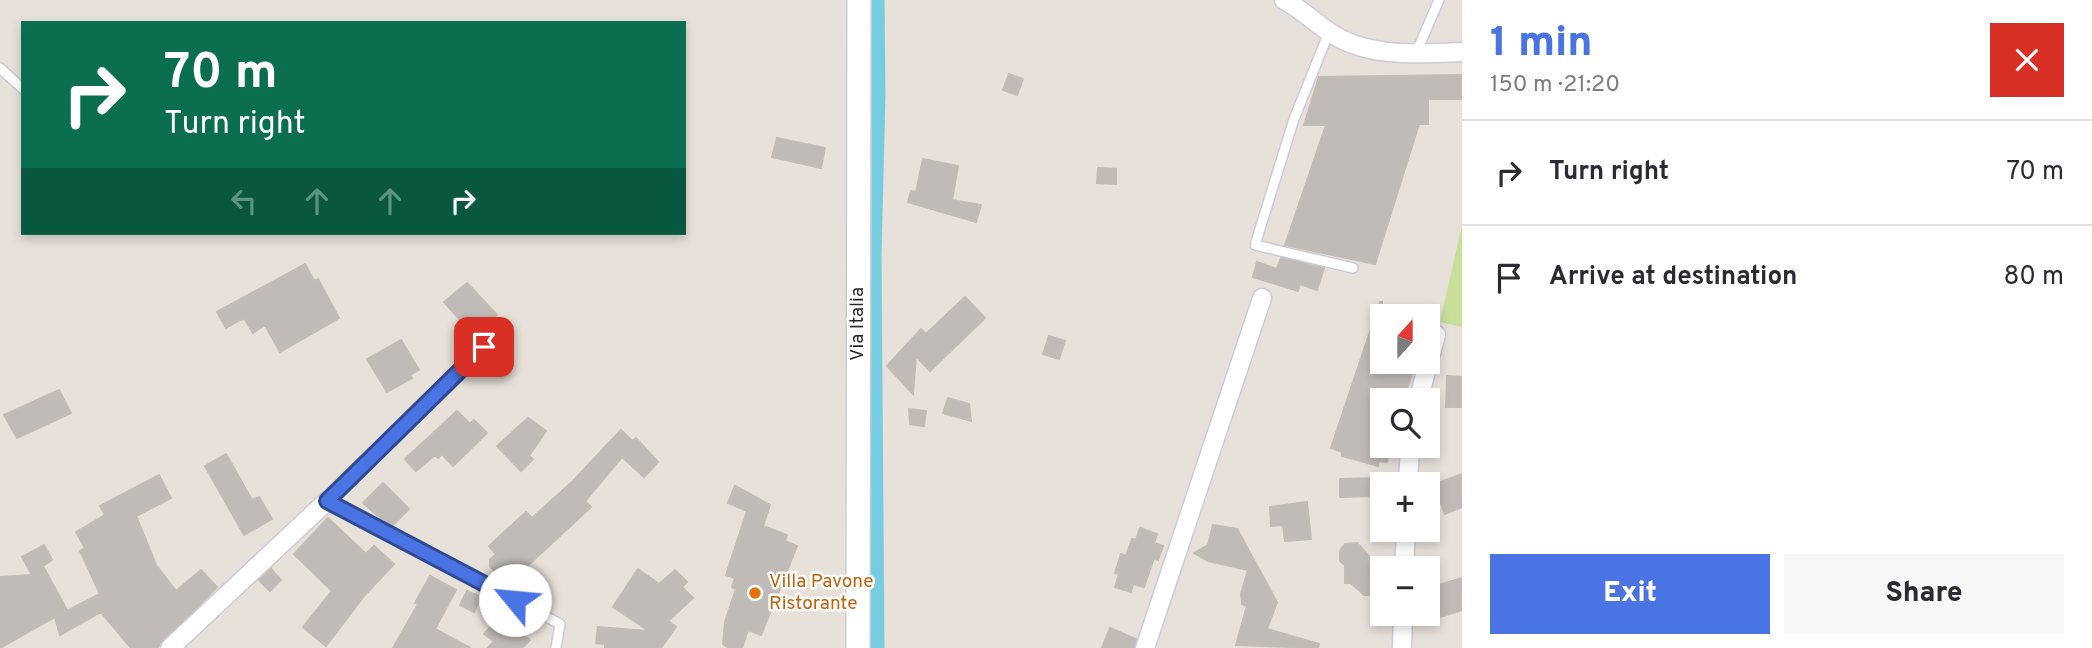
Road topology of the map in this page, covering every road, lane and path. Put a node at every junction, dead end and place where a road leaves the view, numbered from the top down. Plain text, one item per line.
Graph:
1 (859, 0) edge
2 (1284, 0) edge
3 (1439, 0) edge
4 (1329, 32) junction
5 (1462, 52) edge
6 (1416, 53) junction
7 (0, 68) edge
8 (21, 87) edge
9 (1353, 268) dead end
10 (1262, 298) dead end
11 (484, 347) dead end
12 (327, 501) junction
13 (1403, 626) edge
14 (170, 648) edge
15 (556, 648) edge
16 (859, 648) edge
17 (1145, 648) edge
18 (1402, 648) edge

1 - 16 street, Via Italia
2 - 4 street
3 - 6 lane
4 - 6 street
4 - 9 lane
5 - 6 street
7 - 8 lane
10 - 17 street
11 - 12 lane
12 - 14 street
12 - 15 lane
13 - 18 street

